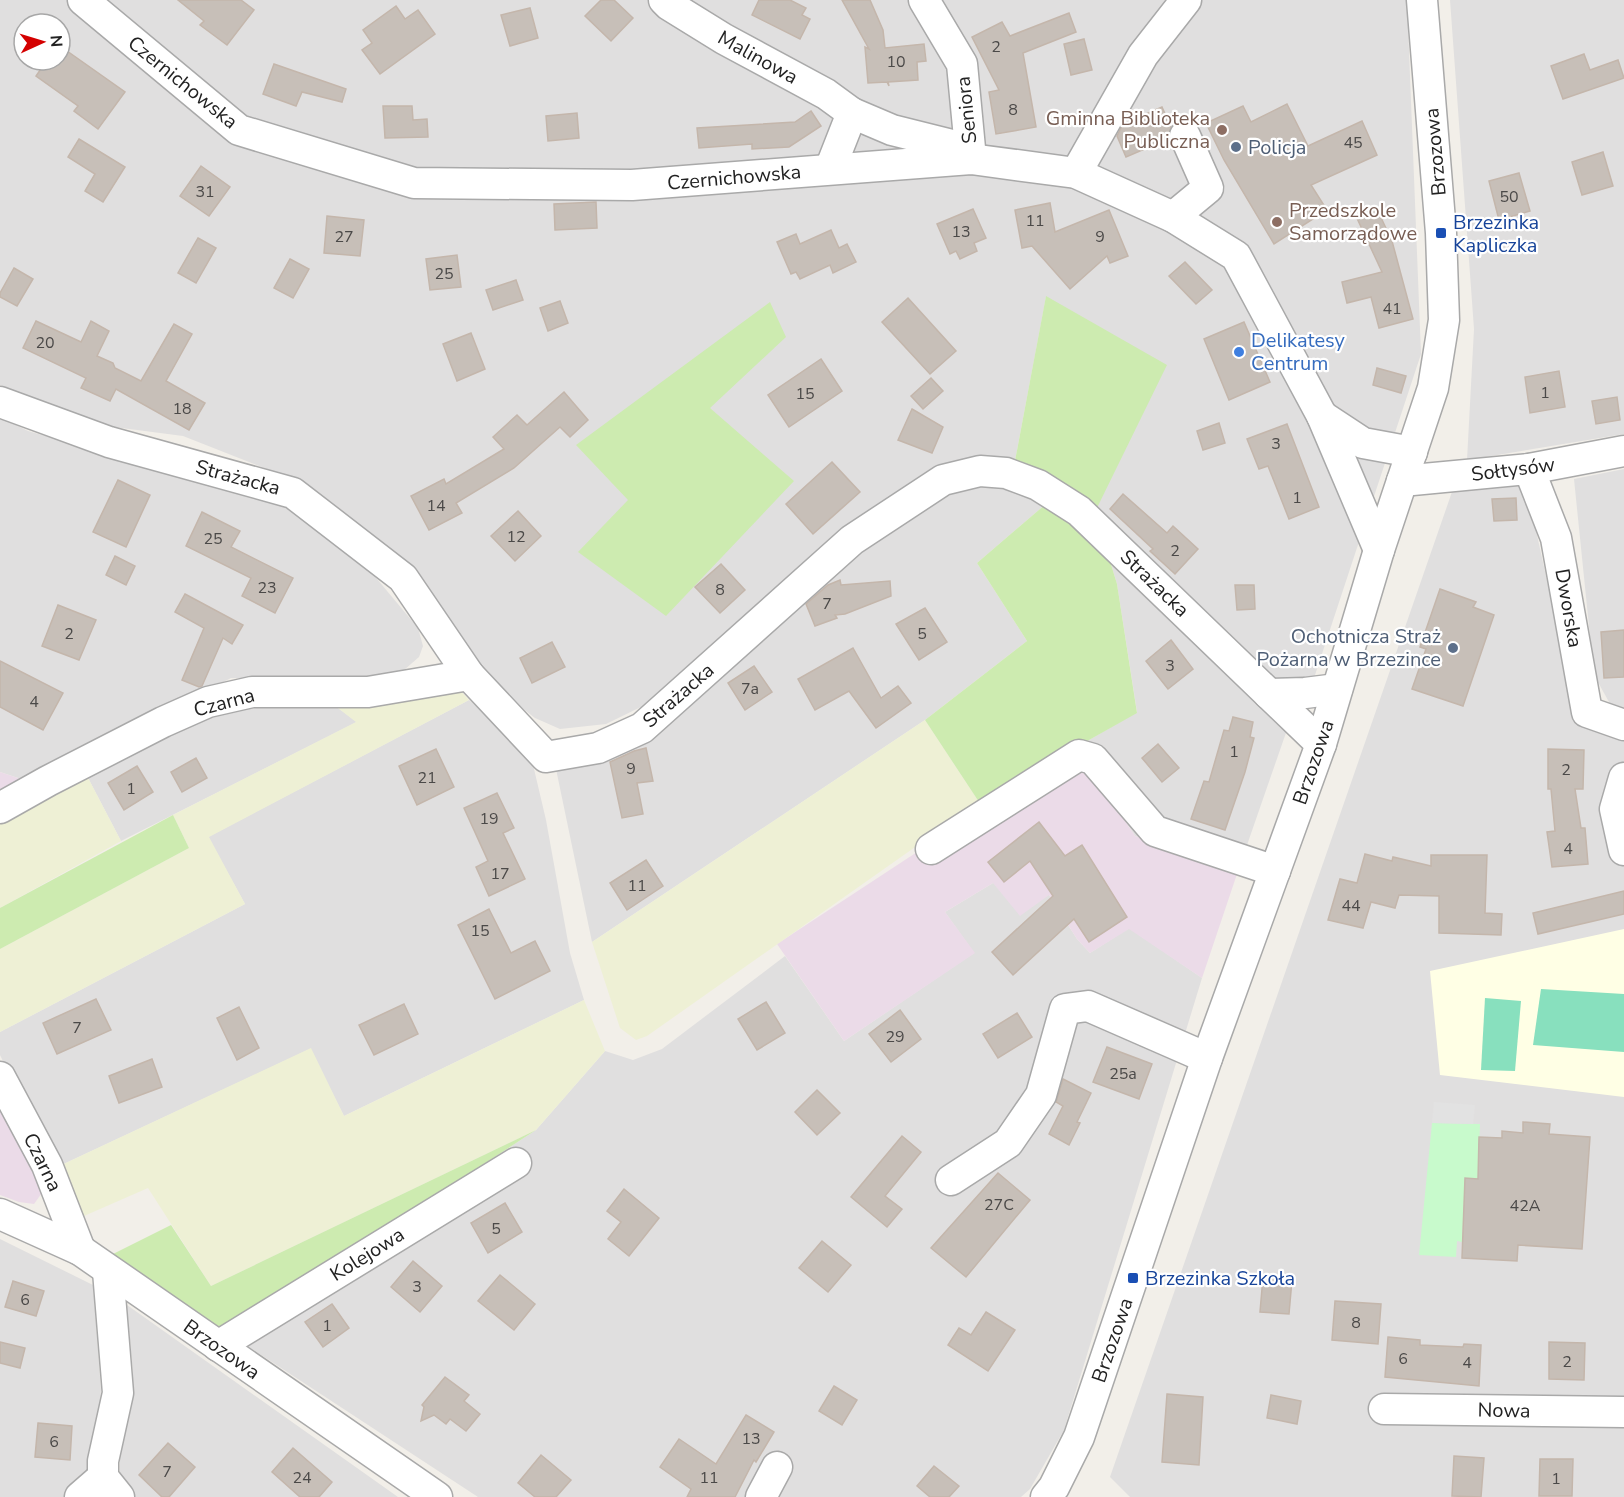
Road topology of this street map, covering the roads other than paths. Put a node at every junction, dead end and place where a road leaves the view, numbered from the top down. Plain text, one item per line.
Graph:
1 (83, 0) edge
2 (664, 0) edge
3 (924, 0) edge
4 (1186, 0) edge
5 (1422, 0) edge
6 (852, 113) junction
7 (1185, 136) dead end
8 (971, 159) junction
9 (830, 169) junction
10 (1076, 173) junction
11 (1173, 217) junction
12 (0, 402) edge
13 (1322, 416) junction
14 (1412, 452) junction
15 (1624, 452) edge
16 (1529, 469) junction
17 (1402, 481) junction
18 (1378, 550) junction
19 (469, 675) junction
20 (1337, 689) junction
21 (1269, 694) junction
22 (1624, 726) edge
23 (1321, 744) junction
24 (1624, 778) edge
25 (0, 808) edge
26 (931, 849) dead end
27 (1624, 850) edge
28 (1275, 871) junction
29 (1207, 1058) junction
30 (0, 1077) edge
31 (516, 1163) dead end
32 (951, 1180) dead end
33 (0, 1214) edge
34 (80, 1250) junction
35 (108, 1271) junction
36 (218, 1346) junction
37 (1384, 1409) dead end
38 (1624, 1412) edge
39 (777, 1467) dead end
40 (111, 1487) edge
41 (1055, 1494) edge
42 (80, 1497) edge
43 (437, 1497) edge
44 (761, 1497) edge

1 - 9 street, Czernichowska
2 - 6 street, Malinowa
3 - 8 street, Seniora
4 - 10 street
5 - 14 street, Brzozowa
6 - 8 street, Malinowa
6 - 9 street
7 - 11 street
8 - 9 street, Czernichowska
8 - 10 street, Czernichowska
10 - 11 street, Czernichowska
11 - 13 street, Czernichowska
12 - 19 street, Strażacka
13 - 14 street, Czernichowska
13 - 18 street, Czernichowska
14 - 17 street, Brzozowa
15 - 16 street, Sołtysów
16 - 17 street, Sołtysów
16 - 22 street, Dworska
17 - 18 street, Brzozowa
18 - 20 street, Brzozowa
19 - 21 street, Strażacka
19 - 25 street, Czarna
20 - 21 street
20 - 23 street, Brzozowa
21 - 23 street, Strażacka
23 - 28 street, Brzozowa
24 - 27 street
26 - 28 street
28 - 29 street, Brzozowa
29 - 32 street
29 - 41 street, Brzozowa
30 - 34 street, Czarna
31 - 36 street, Kolejowa
33 - 34 street, Brzozowa
34 - 35 street, Brzozowa
35 - 36 street, Brzozowa
35 - 40 street
36 - 43 street, Brzozowa
37 - 38 street, Nowa
39 - 44 street
40 - 42 street

